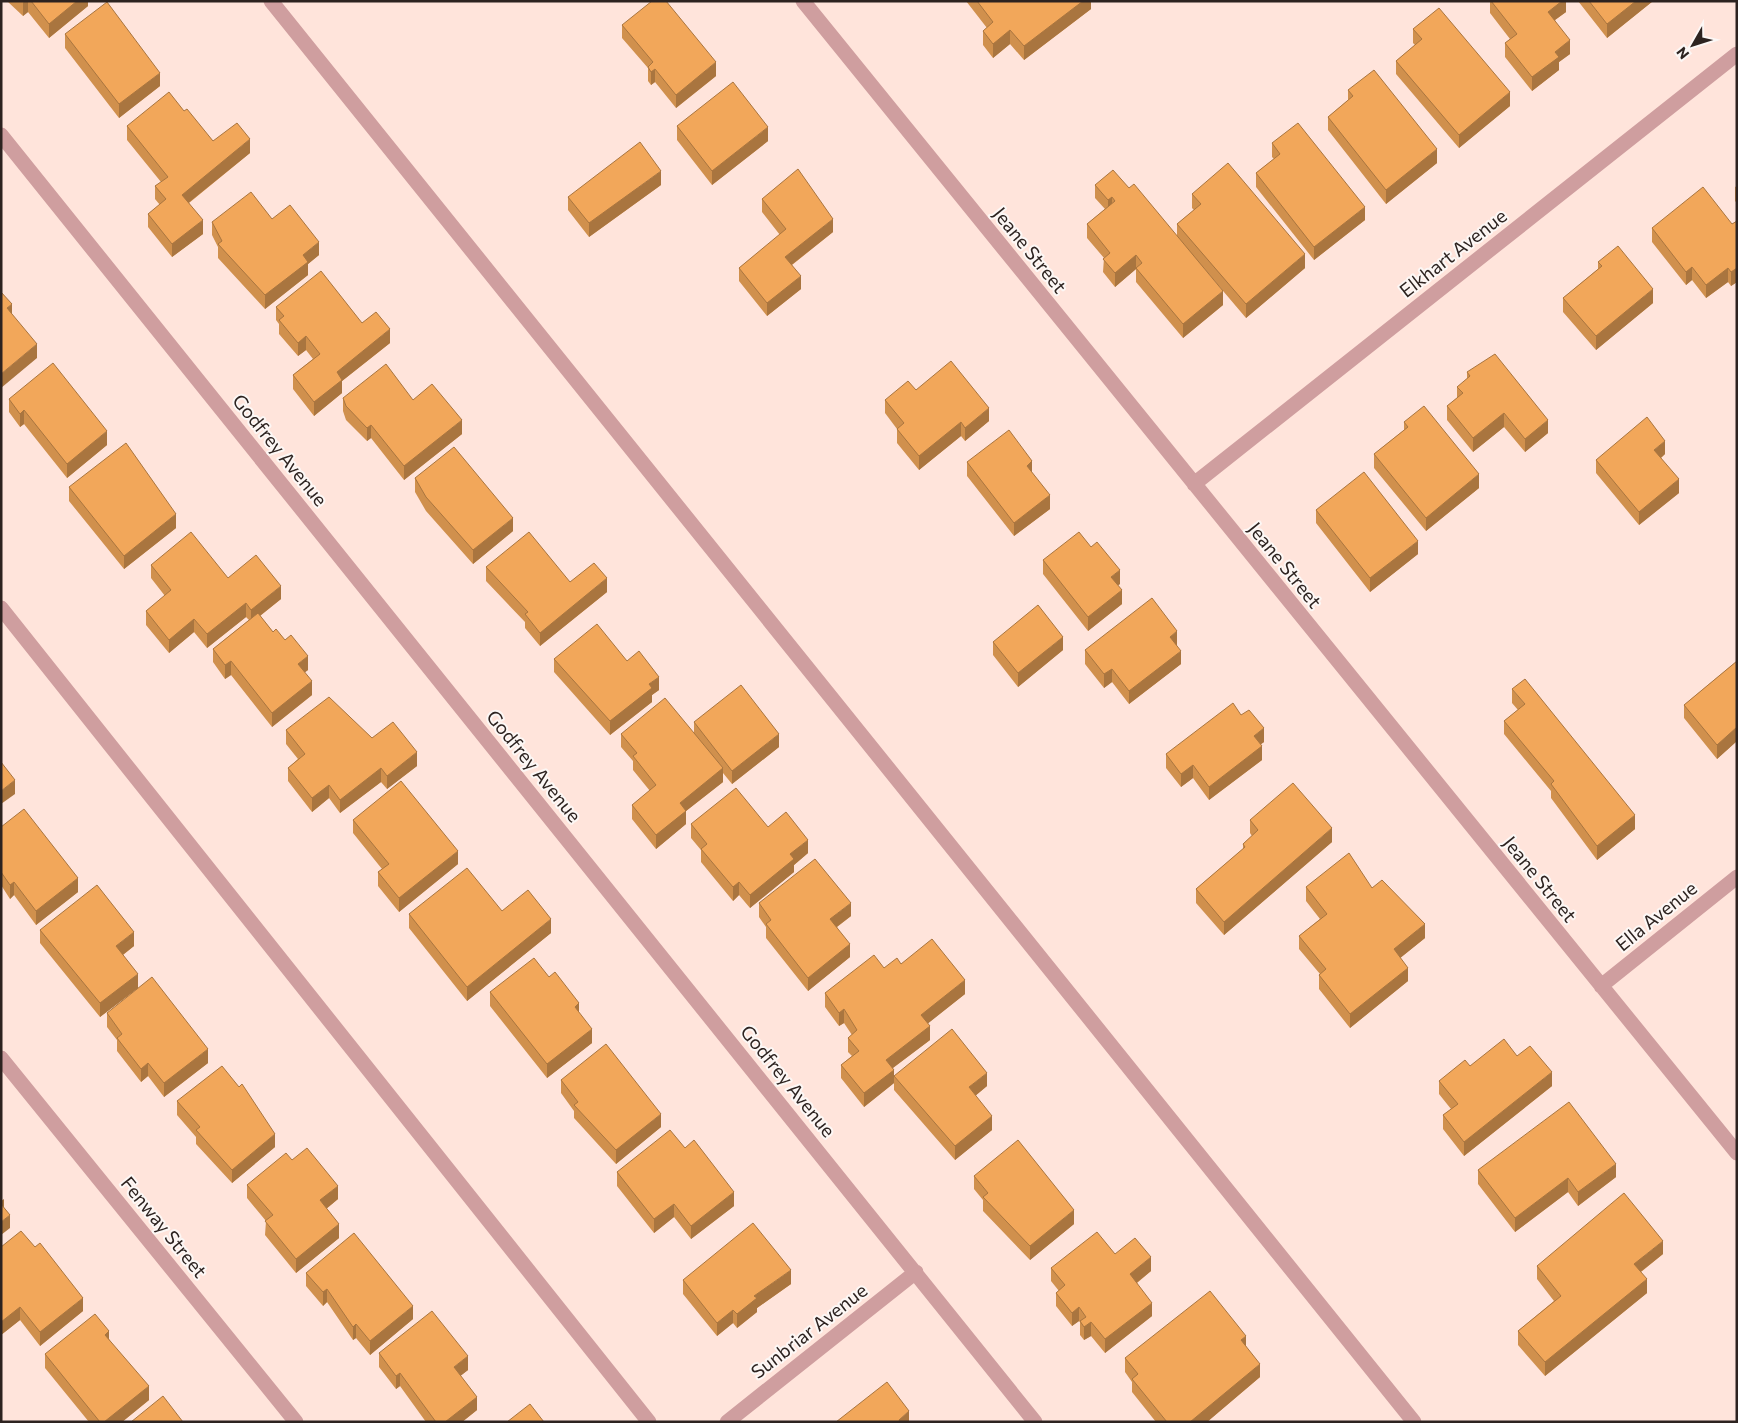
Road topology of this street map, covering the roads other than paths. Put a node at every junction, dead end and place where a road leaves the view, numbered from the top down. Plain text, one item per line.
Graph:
1 (271, 1) edge
2 (803, 1) edge
3 (1737, 54) edge
4 (1, 135) edge
5 (1194, 484) junction
6 (1, 608) edge
7 (1737, 877) edge
8 (1601, 986) junction
9 (1, 1058) edge
10 (1737, 1153) edge
11 (916, 1272) junction
12 (296, 1422) edge
13 (649, 1422) edge
14 (727, 1422) edge
15 (1035, 1422) edge
16 (1414, 1422) edge

1 - 16 street
2 - 5 street, Jeane Street
3 - 5 street, Elkhart Avenue
4 - 11 street, Godfrey Avenue
5 - 8 street, Jeane Street
6 - 13 street
7 - 8 street, Ella Avenue
8 - 10 street, Jeane Street
9 - 12 street, Fenway Street
11 - 14 street, Sunbriar Avenue
11 - 15 street, Godfrey Avenue

